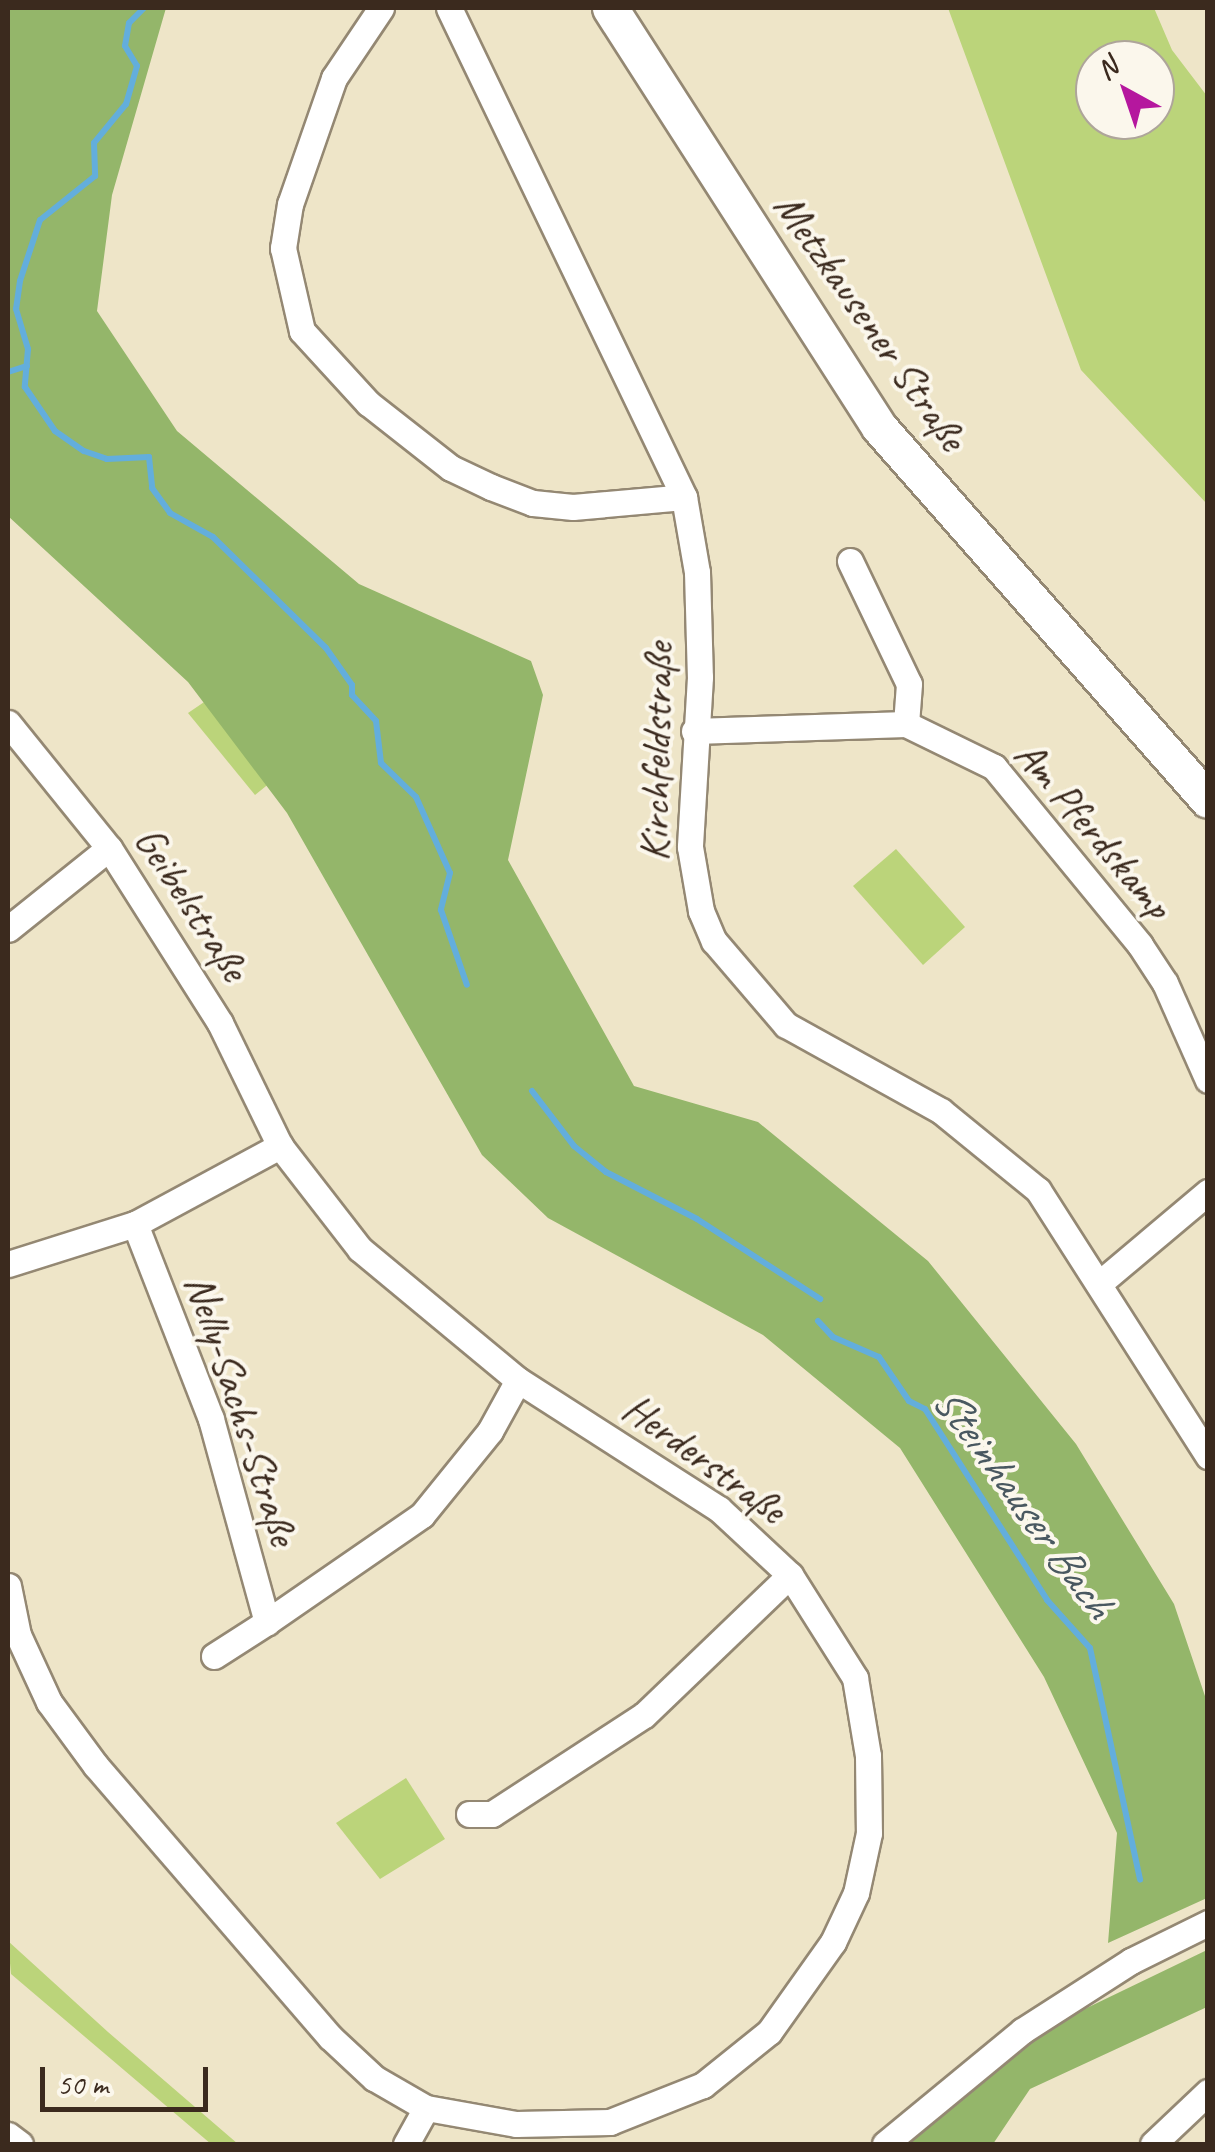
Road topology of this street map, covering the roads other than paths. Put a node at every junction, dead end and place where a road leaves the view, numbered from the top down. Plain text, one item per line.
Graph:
1 (381, 8) edge
2 (448, 8) edge
3 (610, 8) edge
4 (684, 497) junction
5 (850, 561) dead end
6 (8, 723) edge
7 (906, 724) junction
8 (694, 731) junction
9 (1208, 800) edge
10 (109, 848) junction
11 (8, 930) edge
12 (1208, 1080) edge
13 (280, 1146) junction
14 (1208, 1192) edge
15 (135, 1224) junction
16 (8, 1264) edge
17 (1102, 1282) junction
18 (518, 1380) junction
19 (1208, 1456) edge
20 (790, 1575) junction
21 (8, 1586) edge
22 (267, 1622) junction
23 (214, 1656) dead end
24 (469, 1814) dead end
25 (1208, 1923) edge
26 (1208, 2092) edge
27 (426, 2108) junction
28 (8, 2135) edge
29 (20, 2144) edge
30 (406, 2144) edge
31 (885, 2144) edge
32 (1152, 2144) edge

1 - 4 street
2 - 4 street, Kirchfeldstraße
3 - 9 main road, Metzkausener Straße
4 - 8 street, Kirchfeldstraße
5 - 7 street
6 - 10 street, Geibelstraße
7 - 8 street, Am Pferdskamp
7 - 12 street, Am Pferdskamp
8 - 17 street, Kirchfeldstraße
10 - 11 street
10 - 13 street, Geibelstraße
13 - 15 street
13 - 18 street, Herderstraße
14 - 17 street
15 - 16 street
15 - 22 street, Nelly-Sachs-Straße
17 - 19 street, Kirchfeldstraße
18 - 20 street, Herderstraße
18 - 22 street, Nelly-Sachs-Straße
20 - 24 street
20 - 27 street, Herderstraße
21 - 27 street, Herderstraße
22 - 23 street, Nelly-Sachs-Straße
25 - 31 street
26 - 32 street
27 - 30 street
28 - 29 street

